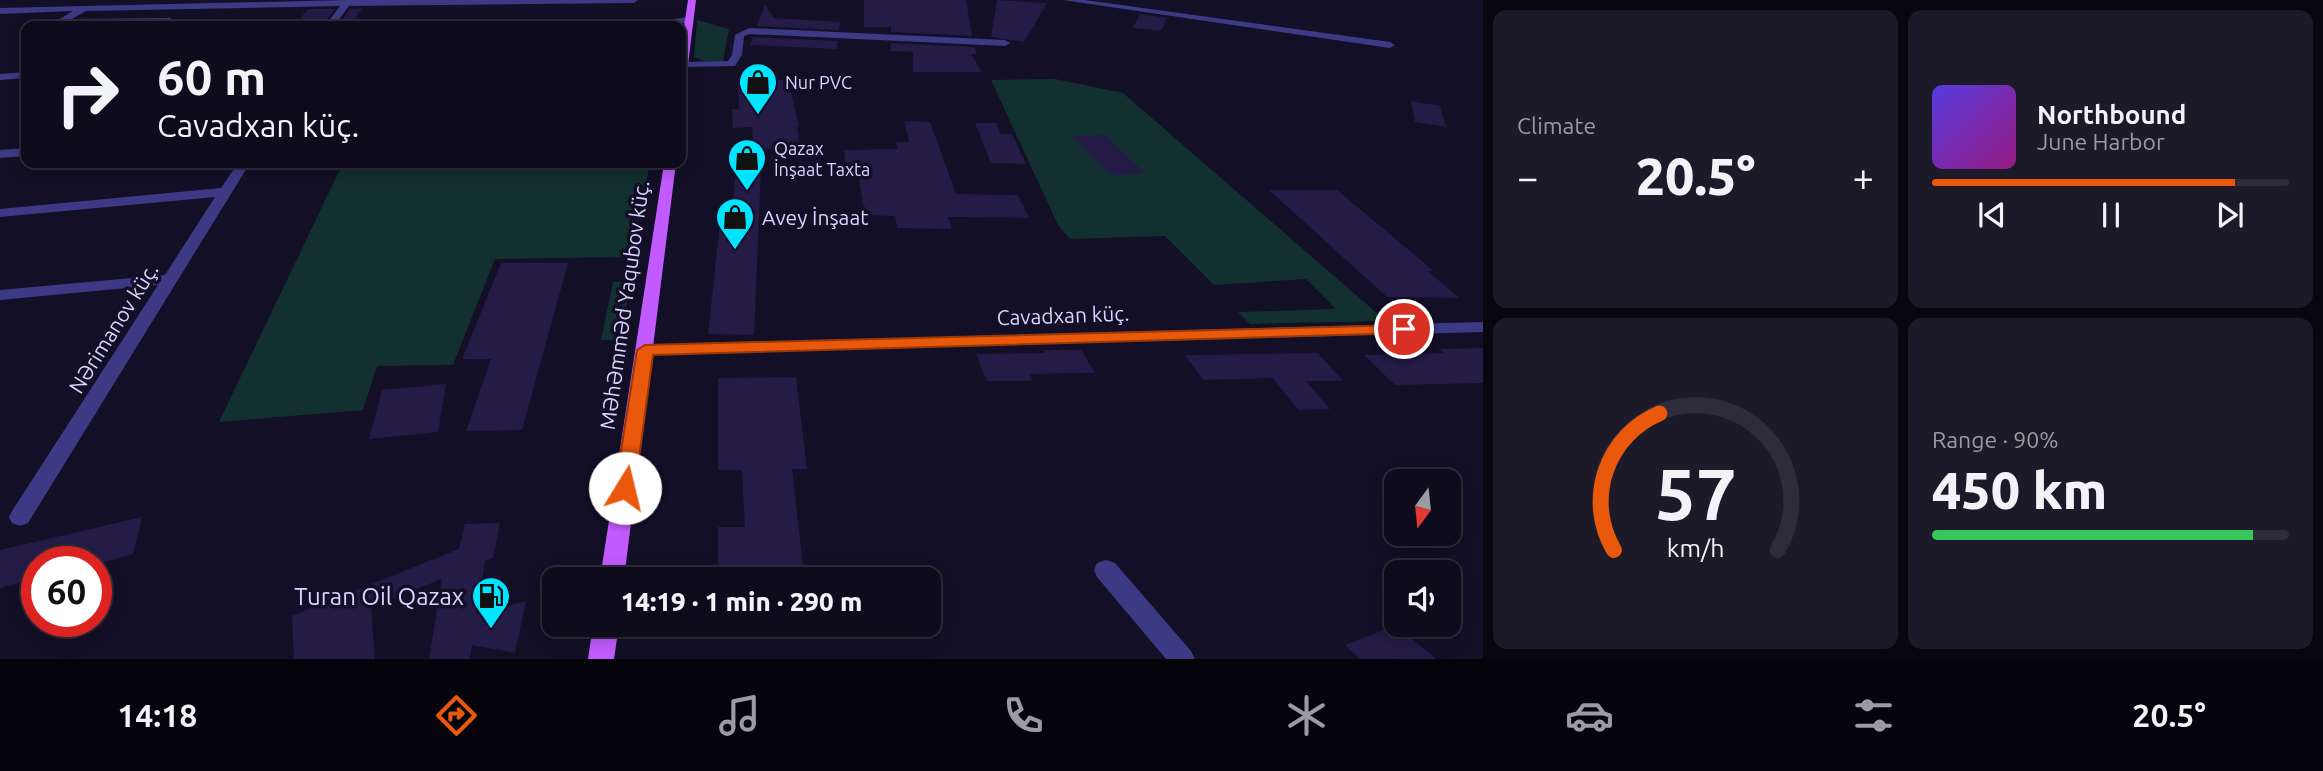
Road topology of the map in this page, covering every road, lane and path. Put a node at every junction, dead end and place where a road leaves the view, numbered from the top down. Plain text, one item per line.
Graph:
1 (291, 0) edge
2 (634, 0) edge
3 (692, 0) edge
4 (1067, 0) edge
5 (281, 4) junction
6 (347, 4) junction
7 (86, 7) junction
8 (0, 11) edge
9 (688, 20) junction
10 (63, 21) edge
11 (114, 21) edge
12 (167, 21) edge
13 (334, 21) edge
14 (677, 21) edge
15 (686, 38) edge
16 (1004, 43) dead end
17 (1390, 45) dead end
18 (686, 65) edge
19 (21, 75) edge
20 (0, 77) edge
21 (21, 152) edge
22 (0, 154) edge
23 (241, 168) edge
24 (669, 168) edge
25 (226, 192) junction
26 (0, 213) edge
27 (171, 279) junction
28 (0, 295) edge
29 (1483, 327) edge
30 (645, 350) junction
31 (20, 517) dead end
32 (614, 567) edge
33 (1107, 570) dead end
34 (604, 637) edge
35 (601, 659) edge
36 (1182, 659) edge

1 - 5 street
2 - 6 street
3 - 9 main road
4 - 17 street
5 - 6 street
5 - 7 street
6 - 13 street
7 - 8 street
7 - 10 street
9 - 14 street
9 - 15 main road
11 - 12 street
16 - 18 street
19 - 20 street
21 - 22 street
23 - 25 street, Nərimanov küç.
24 - 30 main road, Məhəmməd Yaqubov küç.
25 - 26 street
25 - 27 street, Nərimanov küç.
27 - 28 street
27 - 31 street, Nərimanov küç.
29 - 30 street, Cavadxan küç.
30 - 32 main road, Məhəmməd Yaqubov küç.
33 - 36 street
34 - 35 main road

